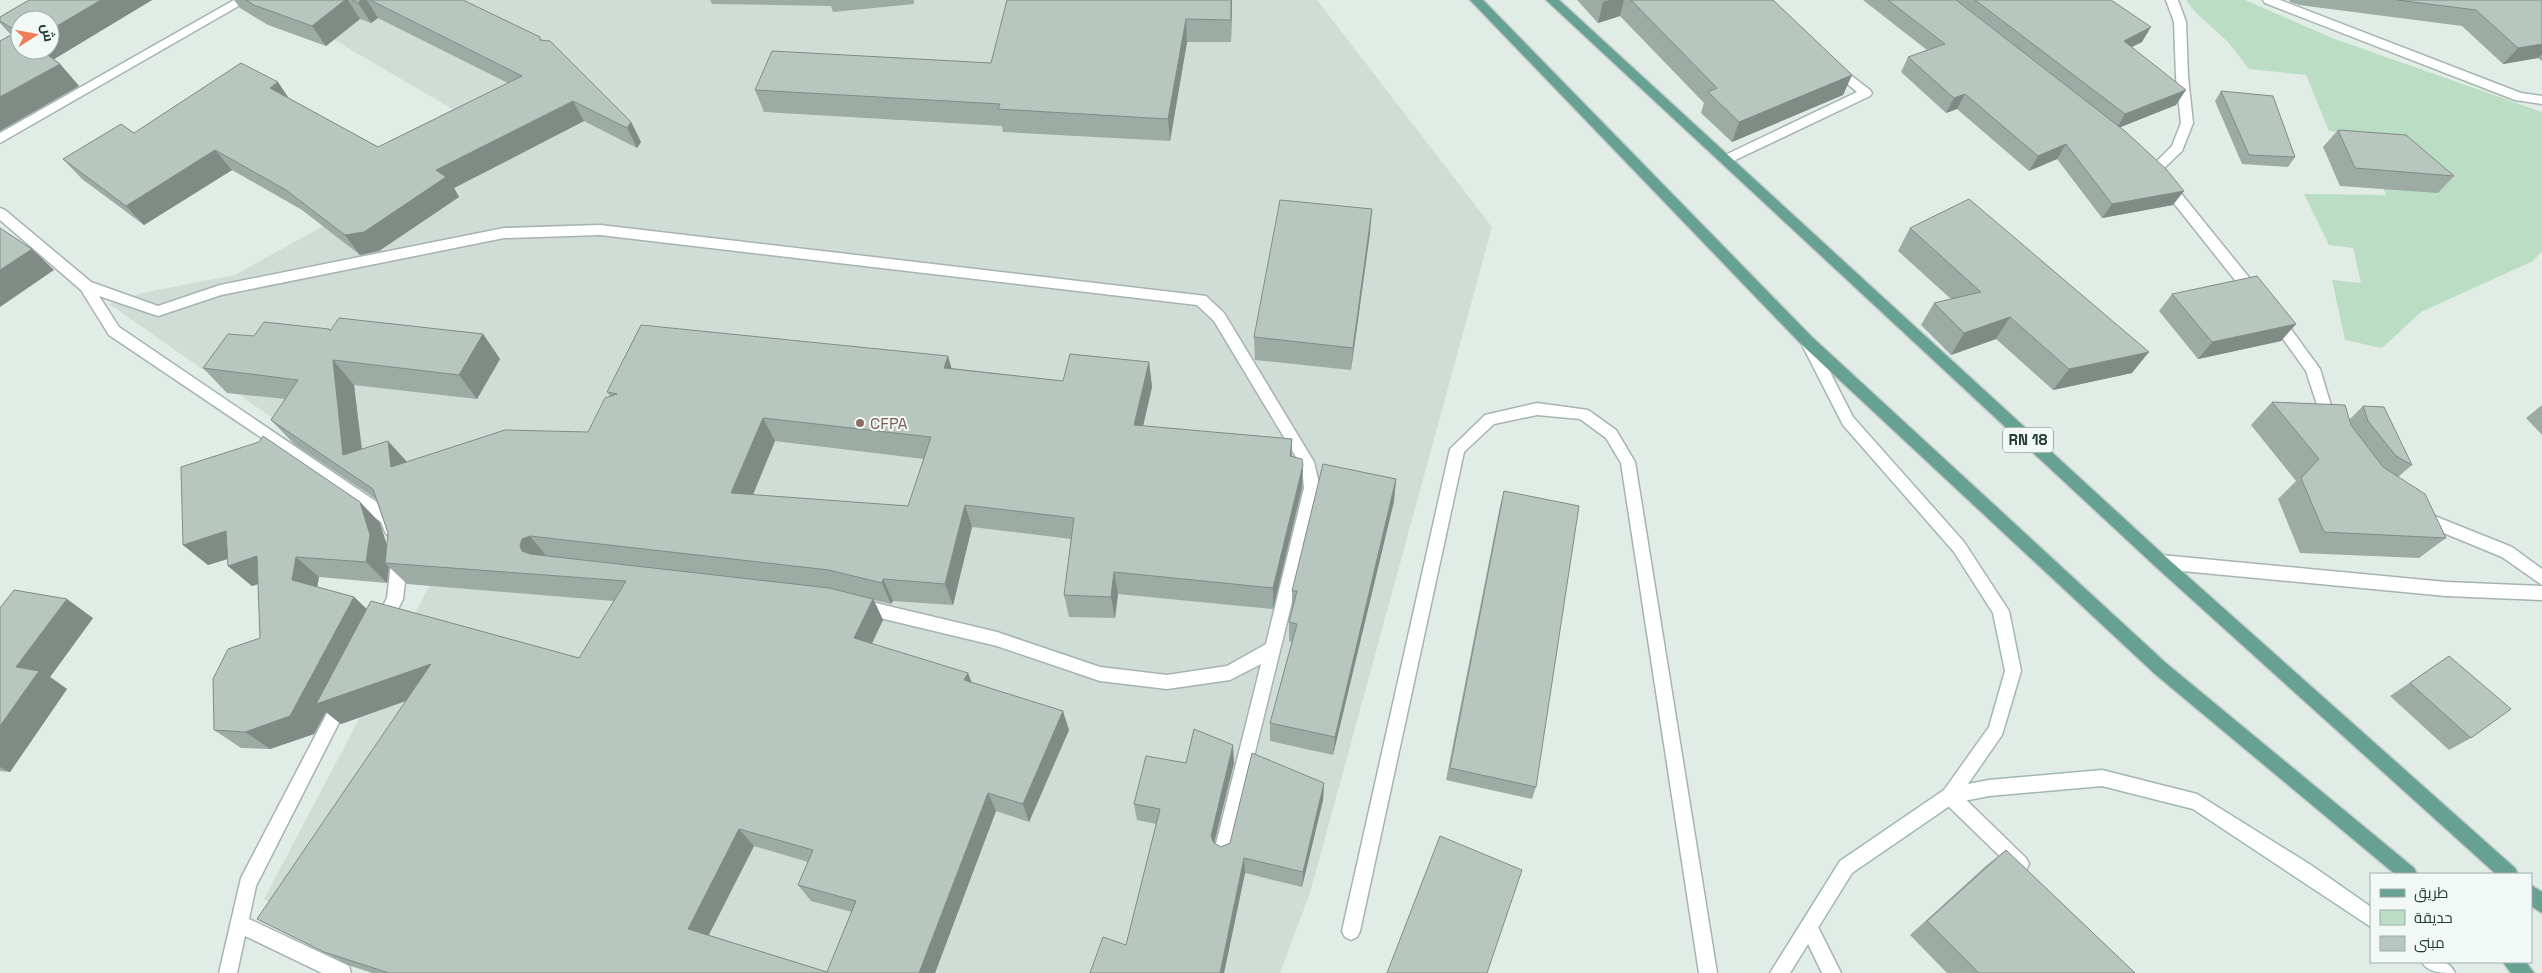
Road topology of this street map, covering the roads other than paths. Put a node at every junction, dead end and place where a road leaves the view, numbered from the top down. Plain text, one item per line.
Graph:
1 (243, 0) edge
2 (1476, 0) edge
3 (1552, 0) edge
4 (2172, 0) edge
5 (2269, 0) edge
6 (1822, 56) edge
7 (2542, 100) edge
8 (0, 139) edge
9 (2140, 159) edge
10 (1725, 160) junction
11 (2153, 170) junction
12 (0, 213) edge
13 (86, 286) junction
14 (1807, 341) junction
15 (2333, 436) edge
16 (2412, 513) edge
17 (2161, 562) junction
18 (2542, 578) edge
19 (2542, 593) edge
20 (840, 601) edge
21 (372, 642) edge
22 (1272, 649) junction
23 (350, 685) edge
24 (1950, 796) junction
25 (1222, 852) edge
26 (2407, 873) edge
27 (2508, 873) edge
28 (2034, 878) edge
29 (2532, 895) edge
30 (2542, 904) edge
31 (2370, 917) edge
32 (238, 924) junction
33 (1808, 926) junction
34 (1351, 931) dead end
35 (2432, 963) edge
36 (2513, 963) edge
37 (228, 973) edge
38 (342, 973) edge
39 (1708, 973) edge
40 (1779, 973) edge
41 (1832, 973) edge
42 (2446, 973) edge
43 (2525, 973) edge

1 - 8 street
2 - 14 main road
3 - 10 main road, RN 18
4 - 11 street
5 - 7 street
6 - 10 street
9 - 11 street
10 - 17 main road, RN 18
11 - 15 street
12 - 13 street
13 - 21 street
13 - 22 street
14 - 24 street
14 - 26 main road
16 - 18 street
17 - 19 street
17 - 27 main road, RN 18
20 - 22 street
22 - 25 street
23 - 32 street
24 - 28 street
24 - 31 street
24 - 33 street
29 - 30 main road
32 - 37 street
32 - 38 street
33 - 40 street
33 - 41 street
34 - 39 street
35 - 42 street
36 - 43 main road

